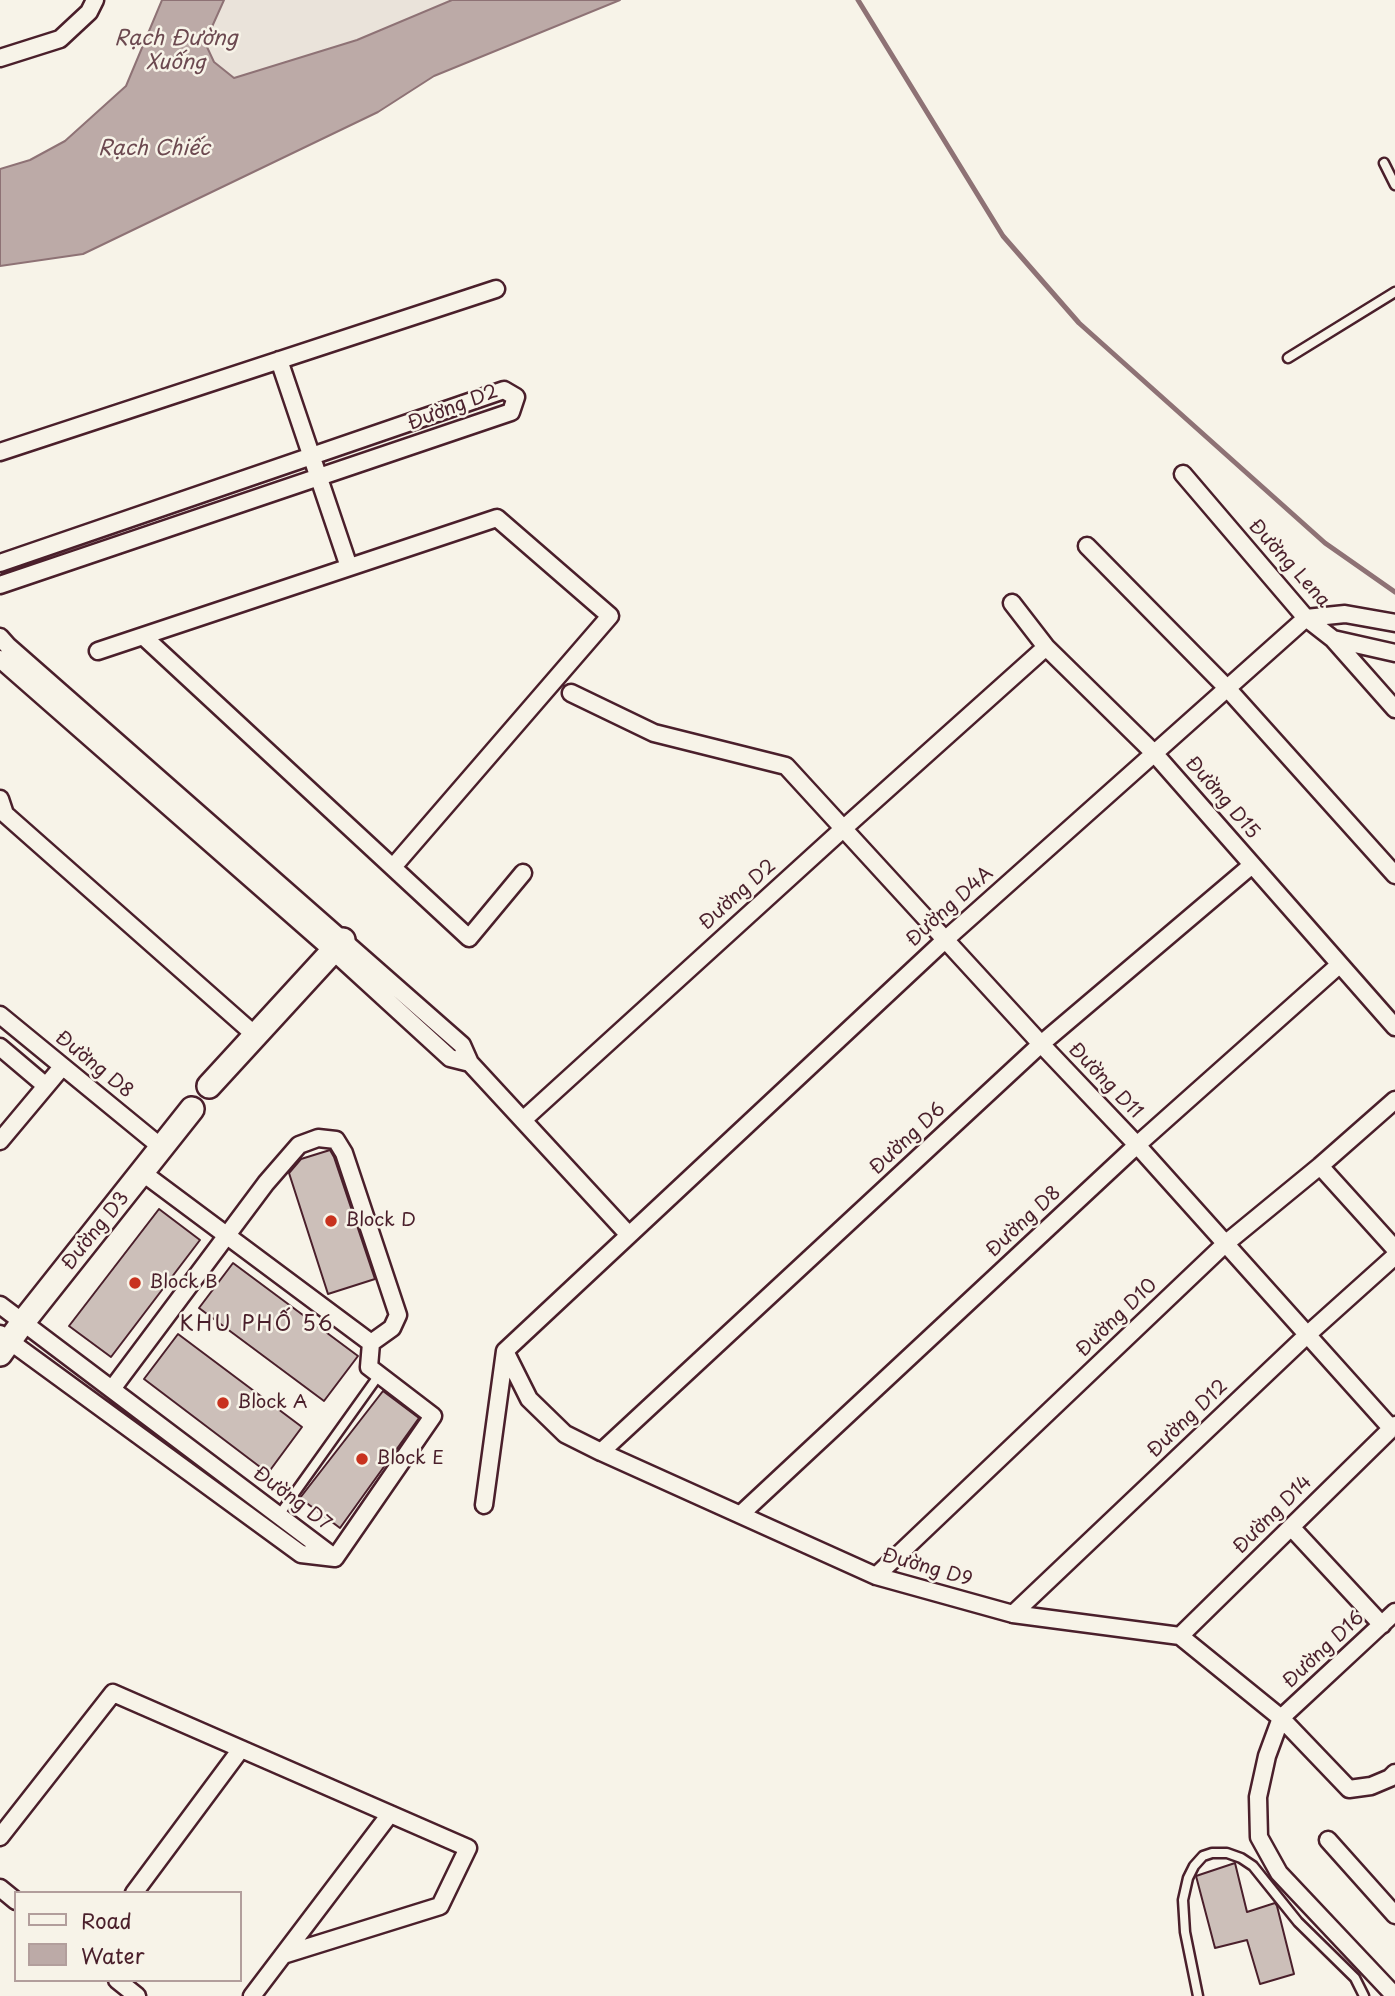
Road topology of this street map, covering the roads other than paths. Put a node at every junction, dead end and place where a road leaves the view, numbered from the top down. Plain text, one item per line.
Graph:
1 (95, 0) edge
2 (0, 58) edge
3 (1384, 163) dead end
4 (1395, 184) edge
5 (496, 289) dead end
6 (1395, 292) edge
7 (1288, 358) dead end
8 (279, 360) junction
9 (0, 452) edge
10 (312, 457) junction
11 (1183, 474) dead end
12 (319, 477) junction
13 (1087, 546) dead end
14 (0, 562) edge
15 (349, 567) junction
16 (0, 585) edge
17 (1012, 603) dead end
18 (1306, 618) junction
19 (1393, 622) edge
20 (143, 635) junction
21 (1333, 639) junction
22 (1046, 647) junction
23 (2, 650) edge
24 (97, 650) dead end
25 (1395, 653) edge
26 (1227, 688) junction
27 (571, 692) dead end
28 (1395, 709) edge
29 (1154, 753) junction
30 (0, 799) edge
31 (844, 828) junction
32 (1252, 865) junction
33 (393, 867) junction
34 (523, 873) dead end
35 (1395, 875) edge
36 (946, 939) junction
37 (338, 945) junction
38 (1339, 965) junction
39 (0, 1015) edge
40 (1395, 1027) edge
41 (255, 1035) junction
42 (1041, 1044) junction
43 (0, 1047) edge
44 (62, 1067) junction
45 (46, 1086) junction
46 (209, 1086) dead end
47 (1395, 1100) edge
48 (192, 1109) dead end
49 (523, 1120) junction
50 (0, 1141) edge
51 (1137, 1146) junction
52 (161, 1147) junction
53 (1320, 1166) junction
54 (143, 1173) junction
55 (227, 1234) junction
56 (628, 1234) junction
57 (1225, 1244) junction
58 (1395, 1249) edge
59 (1395, 1256) edge
60 (0, 1305) edge
61 (23, 1322) junction
62 (1307, 1335) junction
63 (3, 1343) edge
64 (371, 1343) junction
65 (505, 1351) junction
66 (379, 1375) junction
67 (111, 1389) junction
68 (1393, 1426) edge
69 (601, 1452) junction
70 (484, 1505) dead end
71 (741, 1514) junction
72 (279, 1515) junction
73 (1291, 1527) junction
74 (335, 1558) junction
75 (876, 1576) junction
76 (1395, 1612) edge
77 (1013, 1614) junction
78 (1382, 1625) junction
79 (1180, 1636) junction
80 (1281, 1718) junction
81 (241, 1749) junction
82 (1395, 1773) edge
83 (390, 1814) junction
84 (0, 1837) edge
85 (1328, 1840) dead end
86 (135, 1891) edge
87 (1395, 1915) edge
88 (284, 1955) junction
89 (120, 1982) edge
90 (137, 1996) edge
91 (252, 1996) edge
92 (1198, 1996) edge
93 (1364, 1996) edge
94 (1395, 1996) edge

1 - 2 street
3 - 4 lane
5 - 8 street
6 - 7 lane
8 - 9 street
8 - 10 street
10 - 12 street
10 - 12 street, Đường D2
10 - 14 street, Đường D2
11 - 18 street, Đường Lena
12 - 15 street
12 - 16 street, Đường D2
13 - 26 street
15 - 20 street
15 - 33 street
17 - 22 street, Đường D15
18 - 19 street
18 - 21 street, Đường Lena
18 - 26 street, Đường D4A
20 - 24 street
20 - 33 street
21 - 25 street
21 - 28 street, Đường Lena
22 - 29 street, Đường D15
22 - 31 street, Đường D2
23 - 37 street
26 - 29 street, Đường D4A
26 - 35 street
27 - 31 street, Đường D11
29 - 32 street, Đường D15
29 - 36 street, Đường D4A
30 - 41 street
31 - 36 street, Đường D11
31 - 49 street, Đường D2
32 - 38 street, Đường D15
32 - 42 street, Đường D6
33 - 34 street
36 - 42 street, Đường D11
36 - 56 street, Đường D4A
37 - 41 street
37 - 49 street
38 - 40 street, Đường D15
38 - 51 street, Đường D8
39 - 44 street, Đường D8
41 - 46 street
42 - 51 street, Đường D11
42 - 69 street, Đường D6
43 - 45 street
44 - 45 street
44 - 52 street, Đường D8
45 - 50 street
47 - 53 street, Đường D10
48 - 52 street, Đường D3
49 - 56 street
51 - 57 street, Đường D11
51 - 71 street, Đường D8
52 - 54 street, Đường D3
53 - 57 street, Đường D10
53 - 58 street
54 - 55 street
54 - 61 street, Đường D3
55 - 64 street
55 - 64 street
55 - 67 street
56 - 65 street, Đường D4A
57 - 62 street, Đường D11
57 - 75 street, Đường D10
59 - 62 street, Đường D12
60 - 61 street, Đường D7
61 - 63 street, Đường D3
61 - 67 street, Đường D7
62 - 68 street, Đường D11
62 - 77 street, Đường D12
63 - 74 street, Đường D7
64 - 66 street
65 - 69 street, Đường D9
65 - 70 street
66 - 72 lane
66 - 74 street
67 - 72 street, Đường D7
68 - 73 street, Đường D14
69 - 71 street, Đường D9
71 - 75 street, Đường D9
72 - 74 street, Đường D7
73 - 78 street
73 - 79 street, Đường D14
75 - 77 street, Đường D9
76 - 78 street, Đường D16
77 - 79 street, Đường D9
78 - 80 street, Đường D16
79 - 80 street
80 - 82 street
80 - 94 street
81 - 83 street
81 - 84 street
81 - 86 street
83 - 88 street
83 - 88 street
85 - 87 street
88 - 91 street
89 - 90 street
92 - 93 lane

